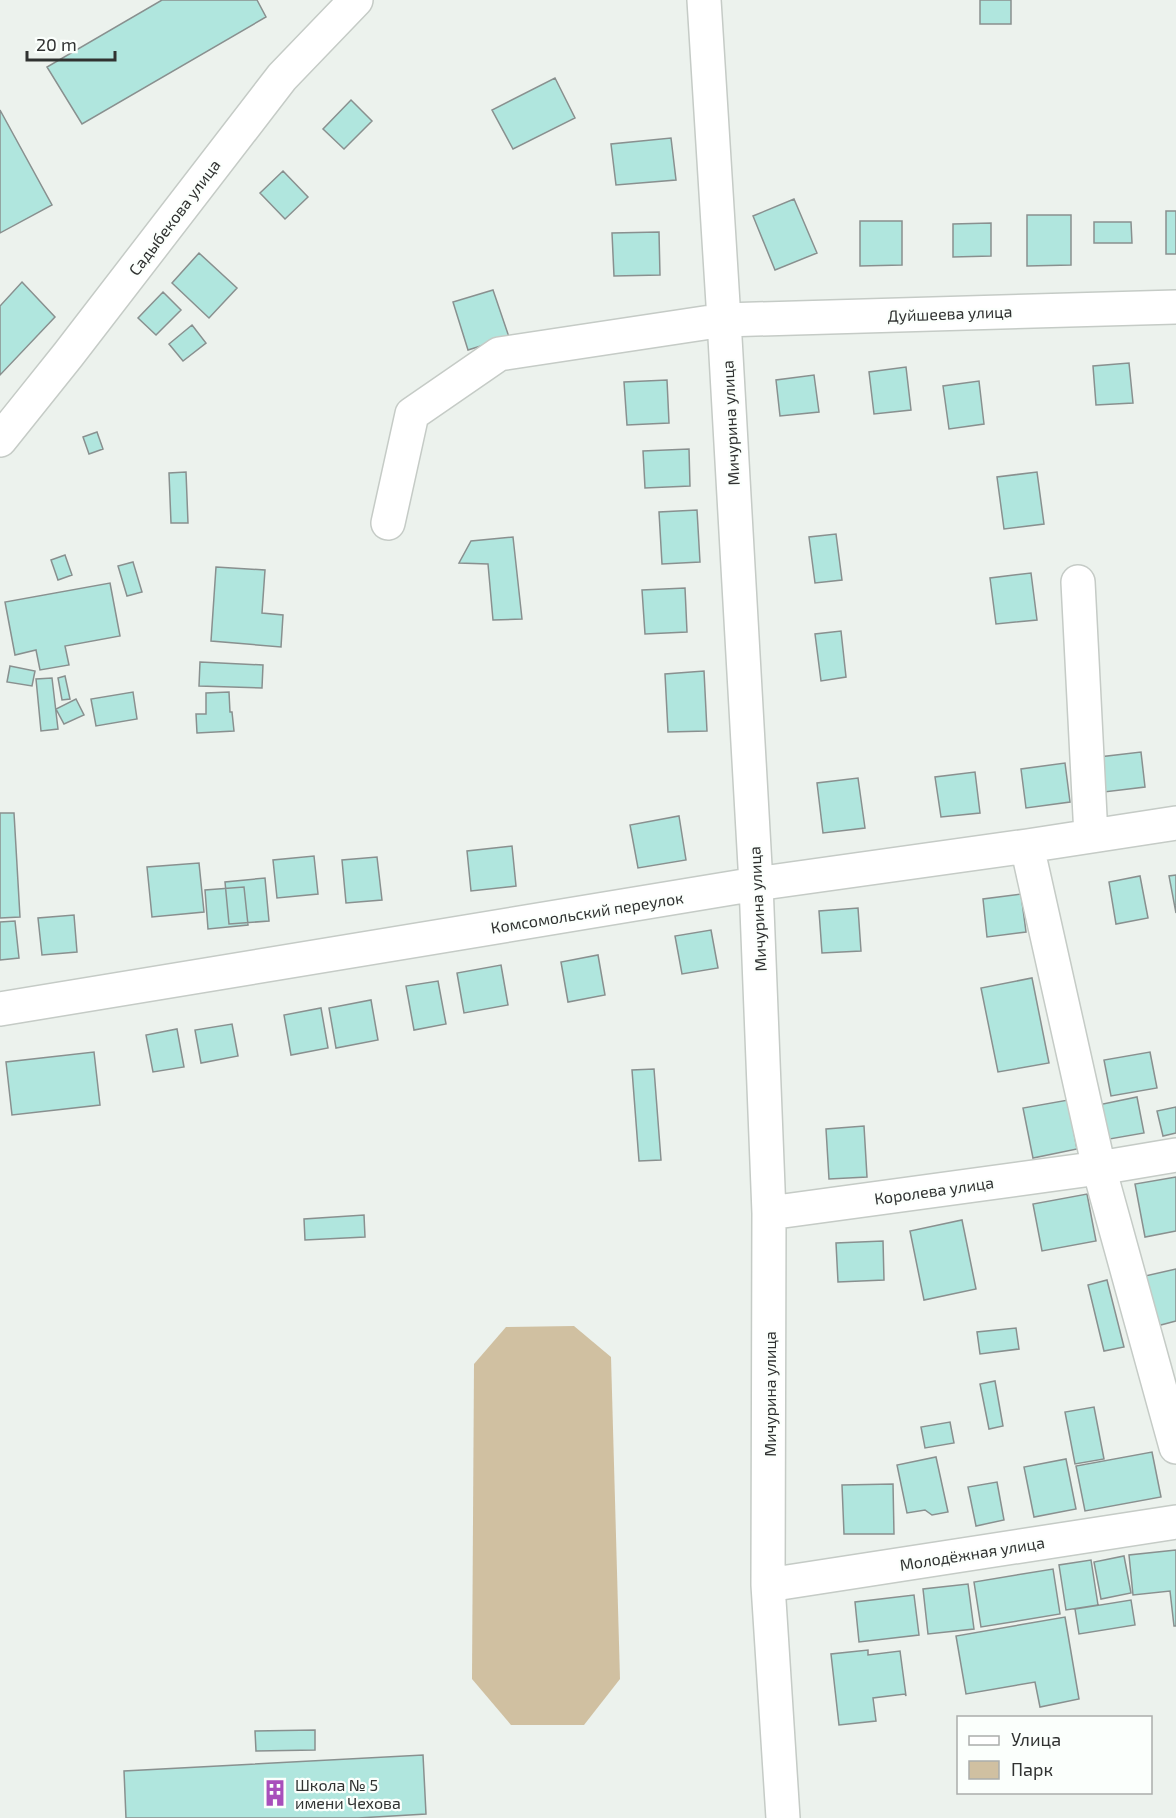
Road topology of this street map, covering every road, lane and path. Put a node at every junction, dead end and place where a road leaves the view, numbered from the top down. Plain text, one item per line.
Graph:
1 (356, 0) edge
2 (704, 0) edge
3 (1176, 307) edge
4 (724, 320) junction
5 (0, 440) edge
6 (388, 523) dead end
7 (1078, 582) dead end
8 (1176, 823) edge
9 (1091, 836) junction
10 (1028, 846) junction
11 (756, 884) junction
12 (0, 1009) edge
13 (1176, 1155) edge
14 (1099, 1168) junction
15 (769, 1212) junction
16 (1176, 1447) edge
17 (1176, 1522) edge
18 (768, 1585) junction
19 (783, 1818) edge

1 - 5 street, Садыбекова улица
2 - 4 street, Мичурина улица
3 - 4 street, Дуйшеева улица
4 - 6 street, Дуйшеева улица
4 - 11 street, Мичурина улица
7 - 9 street
8 - 9 street, Комсомольский переулок
9 - 10 street, Комсомольский переулок
10 - 11 street, Комсомольский переулок
10 - 14 street
11 - 12 street, Комсомольский переулок
11 - 15 street, Мичурина улица
13 - 14 street, Королева улица
14 - 15 street, Королева улица
14 - 16 street
15 - 18 street, Мичурина улица
17 - 18 street, Молодёжная улица
18 - 19 street, Мичурина улица

